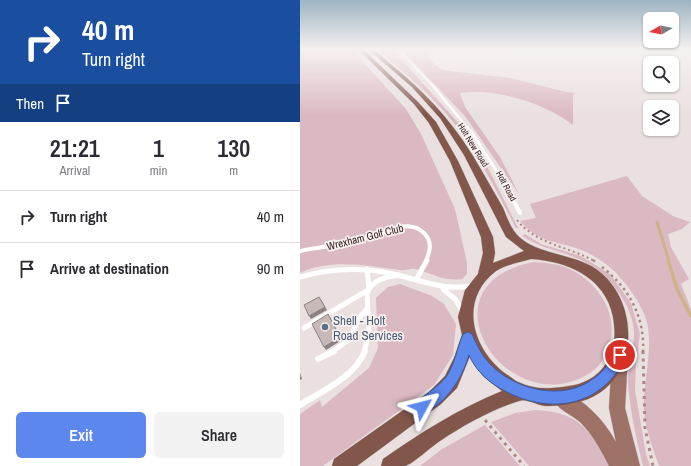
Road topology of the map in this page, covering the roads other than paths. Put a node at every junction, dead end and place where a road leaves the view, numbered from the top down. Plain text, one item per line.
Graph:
1 (384, 72) edge
2 (397, 72) edge
3 (419, 72) edge
4 (520, 213) dead end
5 (300, 252) edge
6 (547, 254) junction
7 (367, 269) junction
8 (484, 273) junction
9 (399, 275) junction
10 (300, 278) edge
11 (416, 280) junction
12 (474, 286) junction
13 (369, 289) junction
14 (443, 289) junction
15 (367, 309) junction
16 (465, 314) junction
17 (304, 328) dead end
18 (468, 338) junction
19 (620, 355) junction
20 (318, 359) dead end
21 (520, 392) junction
22 (561, 398) junction
23 (300, 405) edge
24 (340, 466) edge
25 (390, 466) edge
26 (619, 466) edge
27 (631, 466) edge

1 - 8 highway
2 - 6 highway, Holt New Road
3 - 4 lane, Holt Road
5 - 11 lane, Wrexham Golf Club
6 - 8 highway
6 - 19 highway
7 - 9 lane
7 - 10 lane
7 - 13 lane
8 - 12 highway
9 - 11 lane
9 - 13 lane
11 - 14 lane
12 - 14 lane
12 - 16 highway
13 - 15 lane
13 - 17 lane
14 - 16 lane
15 - 20 lane
15 - 23 lane
16 - 18 highway
18 - 21 highway
18 - 24 highway
19 - 22 highway
19 - 27 main road
21 - 22 highway
21 - 25 highway
22 - 26 main road

